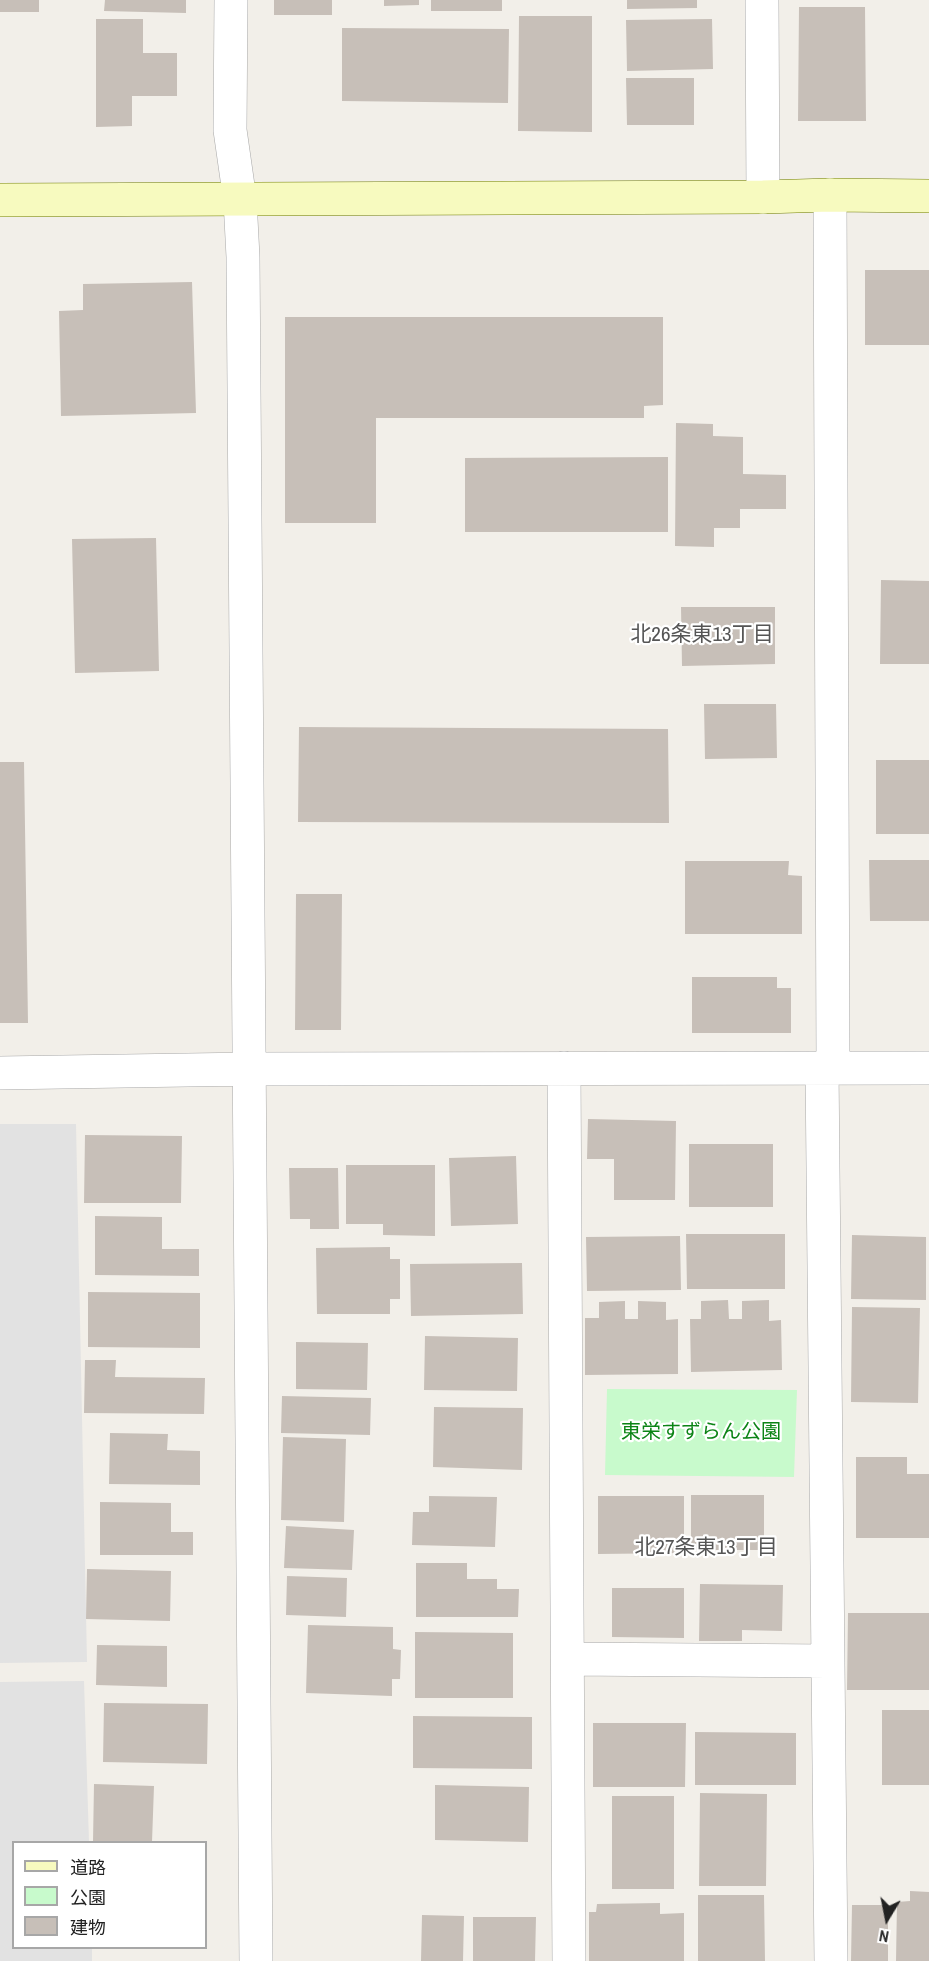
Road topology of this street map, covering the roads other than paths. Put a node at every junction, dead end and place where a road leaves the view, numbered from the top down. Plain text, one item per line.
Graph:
1 (231, 0) edge
2 (762, 0) edge
3 (830, 195) junction
4 (929, 196) edge
5 (763, 197) junction
6 (0, 200) edge
7 (240, 200) junction
8 (564, 1068) junction
9 (828, 1068) junction
10 (929, 1068) edge
11 (250, 1069) junction
12 (0, 1073) edge
13 (568, 1659) junction
14 (827, 1661) junction
15 (256, 1961) edge
16 (569, 1961) edge
17 (831, 1961) edge

1 - 7 street
2 - 5 street
3 - 4 street
3 - 5 street
3 - 9 street
5 - 7 street
6 - 7 street
7 - 11 street
8 - 9 street
8 - 11 street
8 - 13 street
9 - 10 street
9 - 14 street
11 - 12 street
11 - 15 street
13 - 14 street
13 - 16 street
14 - 17 street

